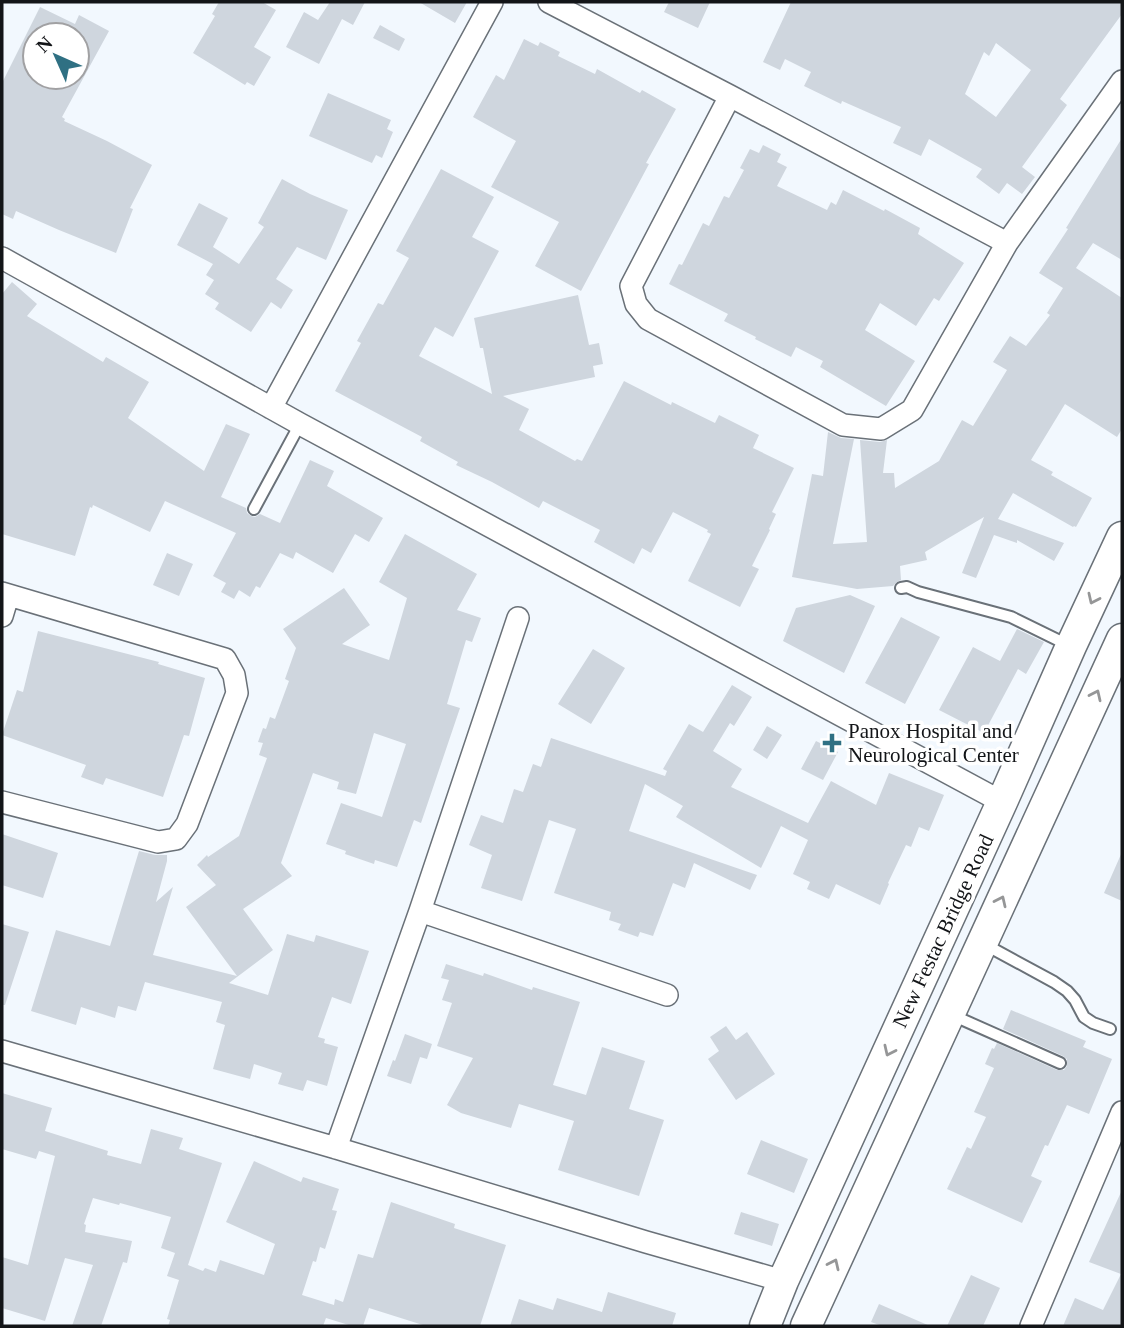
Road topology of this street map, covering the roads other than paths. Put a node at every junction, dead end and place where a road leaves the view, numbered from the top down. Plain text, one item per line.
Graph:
1 (492, 2) edge
2 (549, 2) edge
3 (1122, 81) edge
4 (730, 96) junction
5 (1007, 243) junction
6 (2, 258) edge
7 (271, 408) junction
8 (300, 424) junction
9 (254, 509) dead end
10 (1122, 537) edge
11 (901, 588) dead end
12 (5, 594) edge
13 (2, 616) edge
14 (518, 618) dead end
15 (1122, 639) edge
16 (1070, 646) junction
17 (2, 802) edge
18 (1002, 802) junction
19 (420, 911) junction
20 (982, 943) junction
21 (667, 995) dead end
22 (949, 1013) junction
23 (1110, 1029) dead end
24 (2, 1051) edge
25 (1060, 1063) dead end
26 (1122, 1112) edge
27 (336, 1148) junction
28 (783, 1281) junction
29 (765, 1326) edge
30 (806, 1326) edge
31 (1031, 1326) edge

1 - 7 street
2 - 4 street
3 - 5 street
4 - 5 street
4 - 5 street
6 - 7 street
7 - 8 street
8 - 9 lane
8 - 18 street
10 -> 16 main road, New Festac Bridge Road
11 - 16 lane
12 - 13 street
12 - 17 street
14 - 19 street
20 -> 15 main road, New Festac Bridge Road
16 - 18 main road, New Festac Bridge Road
18 -> 28 main road, New Festac Bridge Road
19 - 21 street
19 - 27 street
20 - 22 main road, New Festac Bridge Road
20 - 23 lane
22 - 25 lane
30 -> 22 main road, New Festac Bridge Road
24 - 27 street
26 - 31 street
27 - 28 street
28 - 29 main road, New Festac Bridge Road

